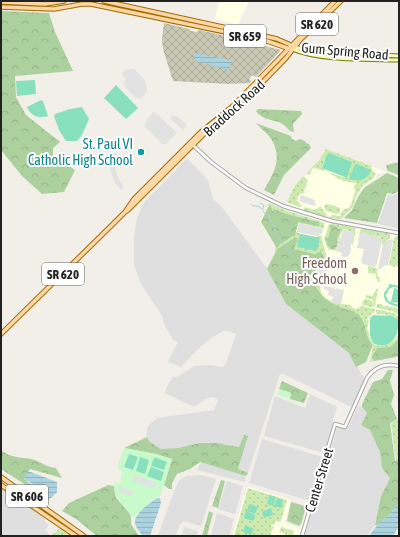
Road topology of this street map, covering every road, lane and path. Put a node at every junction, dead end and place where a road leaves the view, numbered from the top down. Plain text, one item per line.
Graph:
1 (64, 1) edge
2 (104, 1) edge
3 (339, 1) edge
4 (1, 2) edge
5 (1, 7) edge
6 (326, 10) junction
7 (317, 24) junction
8 (292, 47) junction
9 (399, 56) edge
10 (399, 60) edge
11 (256, 82) junction
12 (241, 103) junction
13 (192, 144) junction
14 (399, 233) edge
15 (1, 334) edge
16 (399, 366) edge
17 (1, 478) edge
18 (1, 485) edge
19 (76, 536) edge
20 (84, 536) edge
21 (302, 536) edge

1 - 4 main road
2 - 8 main road, Gum Spring Road / SR 659
3 - 6 main road, Braddock Road
3 - 7 main road, Braddock Road / SR 620
5 - 8 main road, Gum Spring Road / SR 659
6 - 7 main road
6 - 8 main road, Braddock Road
7 - 8 main road, Braddock Road / SR 620
8 - 9 main road, Gum Spring Road / SR 659
8 - 10 main road, Gum Spring Road / SR 659
8 - 11 main road, Braddock Road / SR 620
8 - 12 main road, Braddock Road / SR 620
11 - 12 main road
11 - 13 main road, Braddock Road / SR 620
12 - 13 main road, Braddock Road / SR 620
13 - 14 street
13 - 15 main road, Braddock Road / SR 620
16 - 21 street, Center Street
17 - 20 main road, SR 606
18 - 19 main road, SR 606

